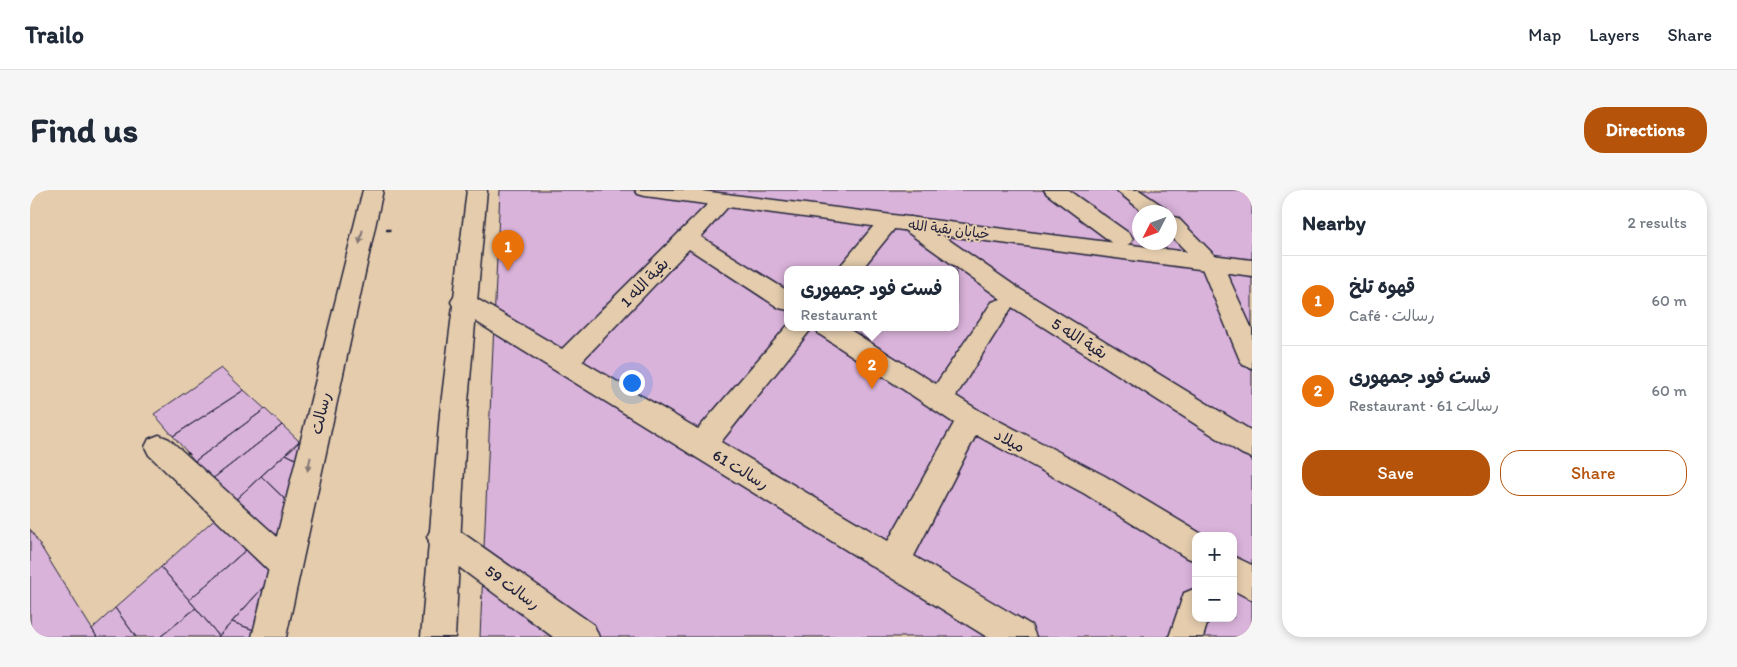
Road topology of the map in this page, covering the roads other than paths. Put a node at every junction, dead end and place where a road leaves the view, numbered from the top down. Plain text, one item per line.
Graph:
1 (373, 190) edge
2 (477, 190) edge
3 (645, 190) edge
4 (1054, 190) edge
5 (1126, 190) edge
6 (730, 195) edge
7 (1146, 205) edge
8 (900, 223) junction
9 (1177, 230) edge
10 (687, 238) junction
11 (1122, 239) dead end
12 (1211, 263) junction
13 (852, 266) edge
14 (1252, 268) edge
15 (784, 299) edge
16 (463, 302) junction
17 (1001, 308) dead end
18 (798, 331) edge
19 (833, 331) edge
20 (1252, 358) edge
21 (564, 363) junction
22 (940, 399) junction
23 (970, 419) junction
24 (702, 446) junction
25 (1252, 446) edge
26 (159, 447) dead end
27 (443, 536) junction
28 (1192, 545) edge
29 (894, 562) junction
30 (285, 565) junction
31 (1237, 574) edge
32 (1252, 584) edge
33 (1192, 617) edge
34 (269, 637) edge
35 (438, 637) edge
36 (582, 637) edge
37 (1019, 637) edge
38 (1186, 637) edge

1 -> 30 main road, رسالت
2 - 16 main road
3 - 6 main road, خیابان بقیة الله
4 - 11 main road
5 - 7 main road
6 - 8 main road, خیابان بقیة الله
6 - 10 main road, بقیة الله 1
8 - 12 main road, خیابان بقیة الله
8 - 13 main road
8 - 25 main road, بقیة الله 5
9 - 12 main road
10 - 15 main road
10 - 21 main road, بقیة الله 1
12 - 14 main road, خیابان بقیة الله
12 - 20 main road
16 - 21 main road, رسالت 61
16 - 27 main road
17 - 22 main road
18 - 24 main road
19 - 22 main road, میلاد
21 - 24 main road, رسالت 61
22 - 23 main road, میلاد
23 - 28 main road, میلاد
23 - 29 main road
24 - 29 main road, رسالت 61
26 - 30 main road
27 - 35 main road
27 - 36 main road, رسالت 59
29 - 37 main road, رسالت 61
30 - 34 main road, رسالت
31 - 32 main road
33 - 38 main road

